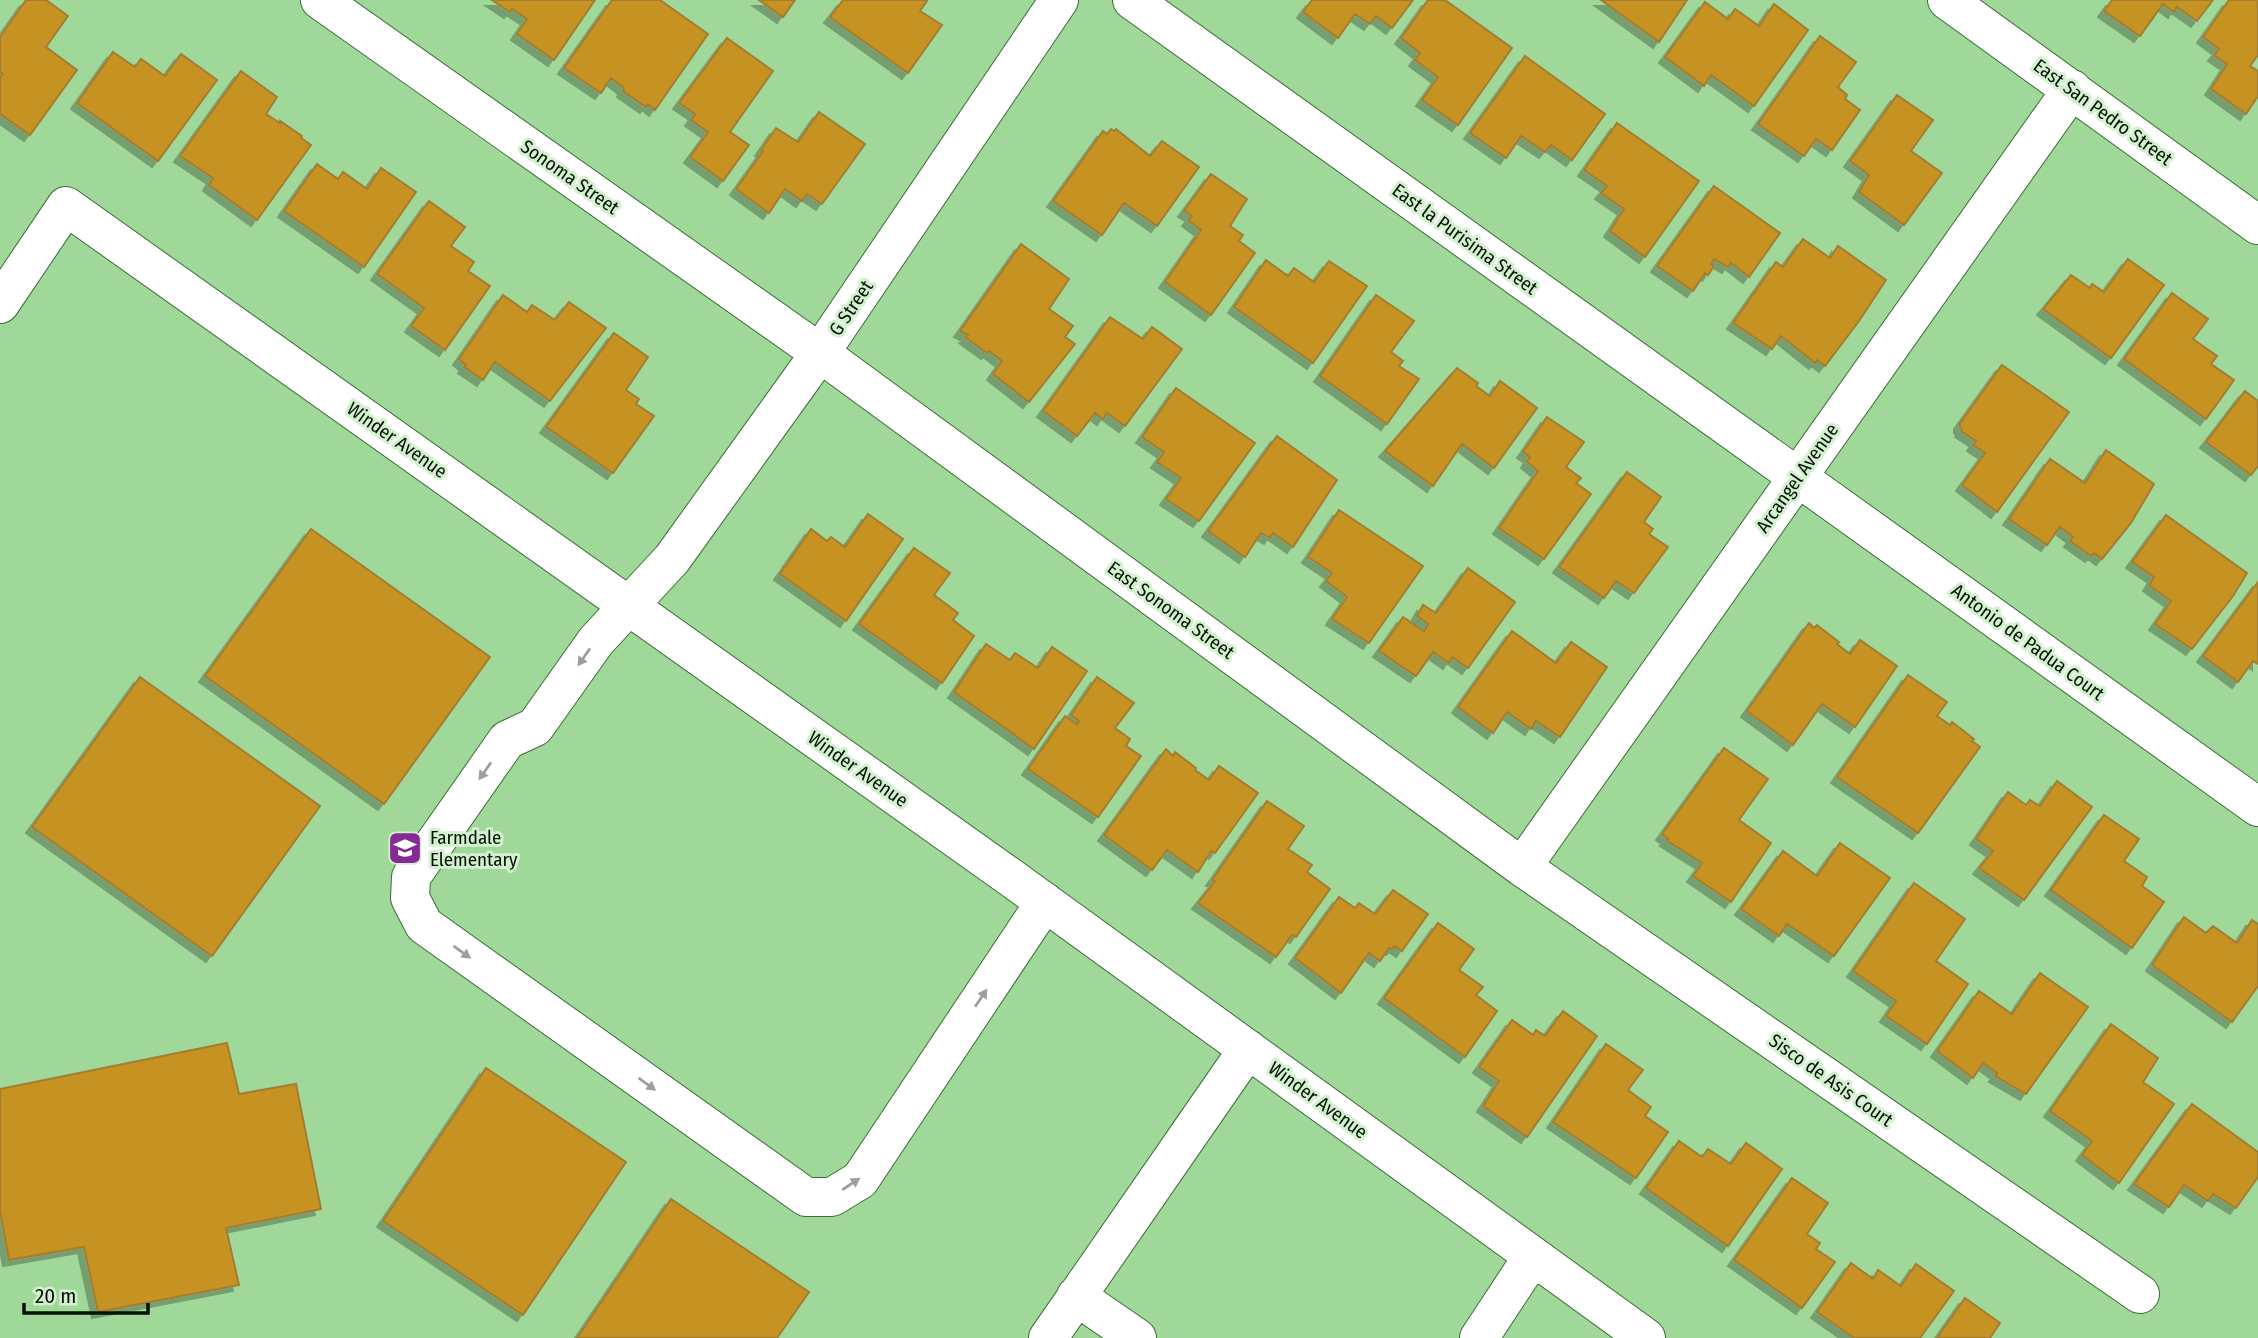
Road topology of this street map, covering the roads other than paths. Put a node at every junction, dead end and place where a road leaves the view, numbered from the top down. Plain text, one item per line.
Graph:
1 (320, 0) edge
2 (1059, 0) edge
3 (1132, 0) edge
4 (1947, 0) edge
5 (2072, 89) junction
6 (2258, 225) edge
7 (0, 304) edge
8 (820, 353) junction
9 (1798, 477) junction
10 (629, 606) junction
11 (2258, 807) edge
12 (1522, 867) junction
13 (1045, 902) junction
14 (1248, 1049) junction
15 (1533, 1256) junction
16 (2140, 1294) dead end
17 (1076, 1296) junction
18 (1048, 1338) edge
19 (1137, 1338) edge
20 (1479, 1338) edge
21 (1646, 1338) edge

1 - 8 street, Sonoma Street
2 - 8 street, G Street
3 - 9 street, East la Purisima Street
4 - 5 street, East San Pedro Street
5 - 6 street, East San Pedro Street
5 - 9 street, Arcangel Avenue
7 - 10 street, Winder Avenue
8 - 10 street, G Street
8 - 12 street, East Sonoma Street
9 - 11 street, Antonio de Padua Court
9 - 12 street, Arcangel Avenue
10 - 13 street, Winder Avenue
10 -> 13 street, G Street
12 - 16 street, Sisco de Asis Court
13 - 14 street, Winder Avenue
14 - 15 street, Winder Avenue
14 - 17 street
15 - 20 street
15 - 21 street, Winder Avenue
17 - 18 street
17 - 19 street

